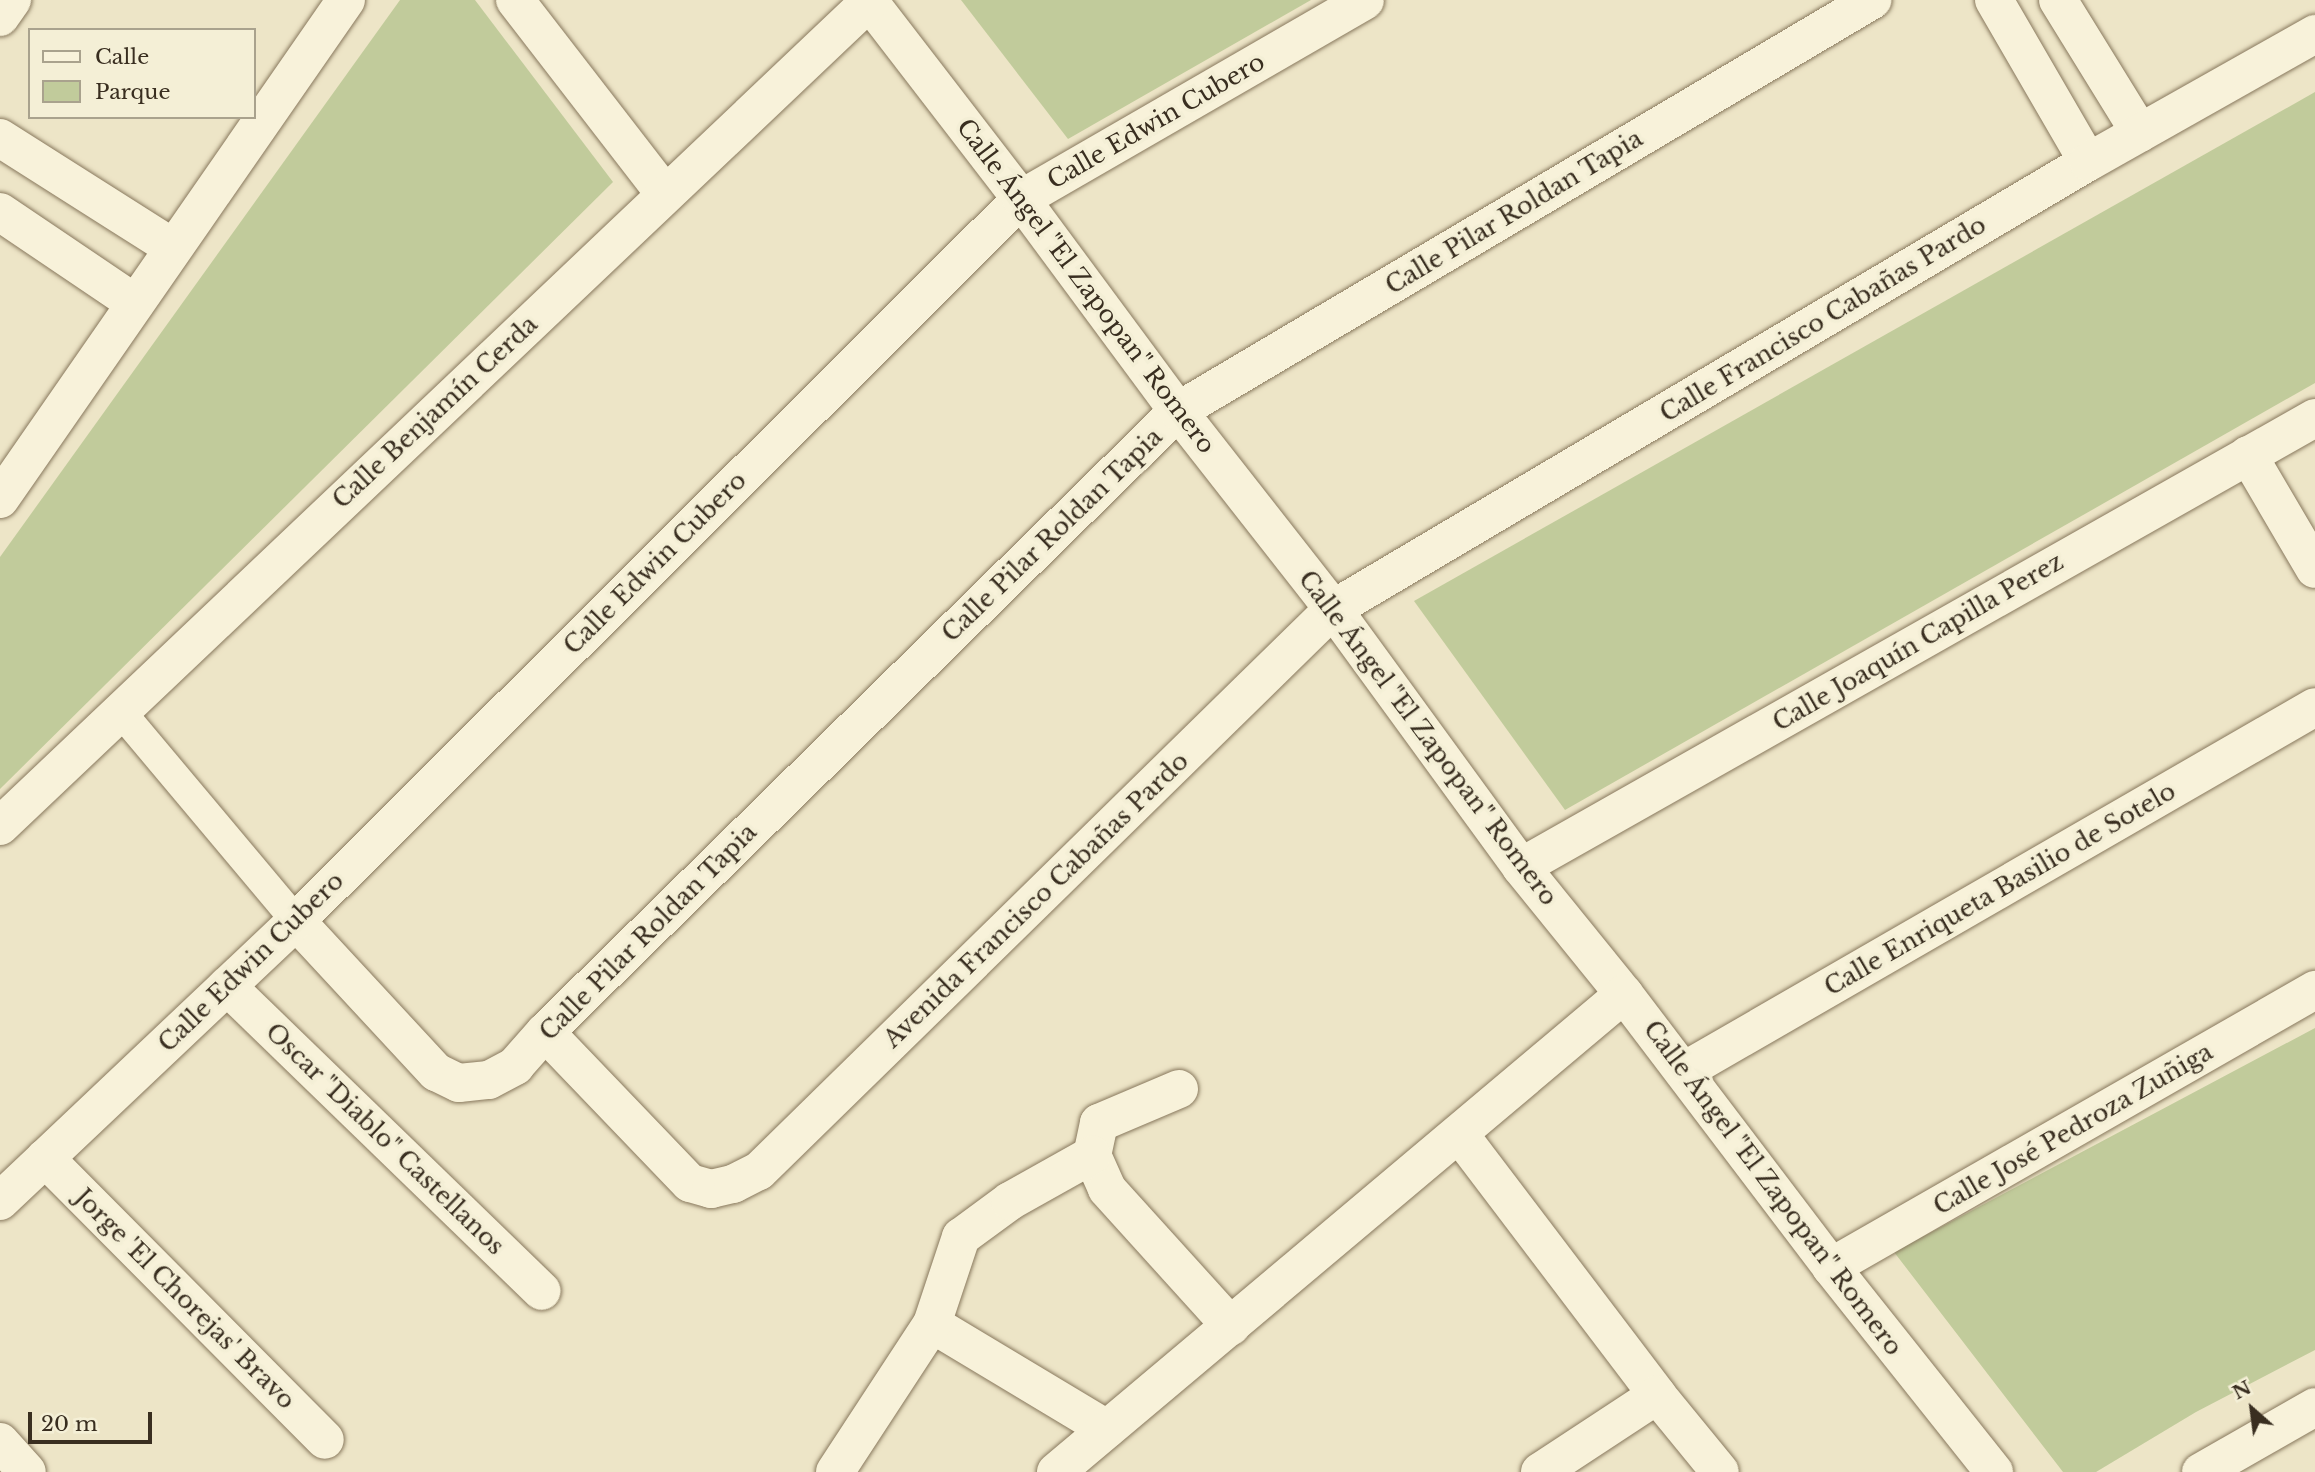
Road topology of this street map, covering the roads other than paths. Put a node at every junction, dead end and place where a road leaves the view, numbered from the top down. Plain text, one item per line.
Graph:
1 (12, 0) edge
2 (346, 0) edge
3 (515, 0) edge
4 (869, 0) edge
5 (1365, 0) edge
6 (1872, 0) edge
7 (1994, 0) edge
8 (2058, 0) edge
9 (0, 17) edge
10 (2315, 34) edge
11 (2140, 133) junction
12 (0, 138) edge
13 (2088, 162) junction
14 (665, 194) junction
15 (1021, 199) junction
16 (0, 212) edge
17 (172, 247) junction
18 (135, 303) junction
19 (1178, 411) junction
20 (2310, 433) edge
21 (2248, 456) junction
22 (0, 499) edge
23 (2315, 569) edge
24 (1333, 609) junction
25 (2315, 707) edge
26 (120, 711) junction
27 (0, 827) edge
28 (1521, 867) junction
29 (296, 921) junction
30 (227, 986) junction
31 (2315, 990) edge
32 (1624, 993) junction
33 (545, 1032) junction
34 (1684, 1071) junction
35 (1179, 1089) dead end
36 (1460, 1135) junction
37 (1092, 1154) junction
38 (45, 1158) junction
39 (0, 1201) edge
40 (1831, 1267) junction
41 (542, 1291) dead end
42 (932, 1324) junction
43 (1231, 1326) junction
44 (1657, 1395) junction
45 (2315, 1407) edge
46 (1107, 1429) junction
47 (325, 1440) dead end
48 (0, 1442) edge
49 (27, 1472) edge
50 (835, 1472) edge
51 (1056, 1472) edge
52 (1540, 1472) edge
53 (1720, 1472) edge
54 (1994, 1472) edge
55 (2201, 1472) edge

1 - 9 street
2 - 17 street
3 - 14 street
4 - 14 street, Calle Benjamín Cerda
4 - 15 street, Calle Ángel "El Zapopan" Romero
5 - 15 street, Calle Edwin Cubero
6 - 19 street, Calle Pilar Roldan Tapia
7 - 13 street
8 - 11 street
10 - 11 street, Calle Francisco Cabañas Pardo
11 - 13 street, Calle Francisco Cabañas Pardo
12 - 17 street
13 - 24 street, Calle Francisco Cabañas Pardo
14 - 26 street, Calle Benjamín Cerda
15 - 19 street, Calle Ángel "El Zapopan" Romero
15 - 29 street, Calle Edwin Cubero
16 - 18 street
17 - 18 street
18 - 22 street
19 - 24 street, Calle Ángel "El Zapopan" Romero
19 - 33 street, Calle Pilar Roldan Tapia
20 - 21 street, Calle Joaquín Capilla Perez
21 - 23 street
21 - 28 street, Calle Joaquín Capilla Perez
24 - 28 street, Calle Ángel "El Zapopan" Romero
24 - 33 street, Avenida Francisco Cabañas Pardo
25 - 34 street, Calle Enriqueta Basilio de Sotelo
26 - 27 street, Calle Benjamín Cerda
26 - 29 street
28 - 32 street, Calle Ángel "El Zapopan" Romero
29 - 30 street, Calle Edwin Cubero
29 - 33 street, Calle Pilar Roldan Tapia
30 - 38 street, Calle Edwin Cubero
30 - 41 street, Oscar "Diablo" Castellanos
31 - 40 street, Calle José Pedroza Zuñiga
32 - 34 street, Calle Ángel "El Zapopan" Romero
32 - 36 street
34 - 40 street, Calle Ángel "El Zapopan" Romero
35 - 37 street
36 - 43 street
36 - 44 street
37 - 42 street
37 - 43 street
38 - 39 street, Calle Edwin Cubero
38 - 47 street, Jorge 'El Chorejas' Bravo
40 - 54 street, Calle Ángel "El Zapopan" Romero
42 - 46 street
42 - 50 street
43 - 46 street
44 - 52 street
44 - 53 street
45 - 55 street
46 - 51 street
48 - 49 street

